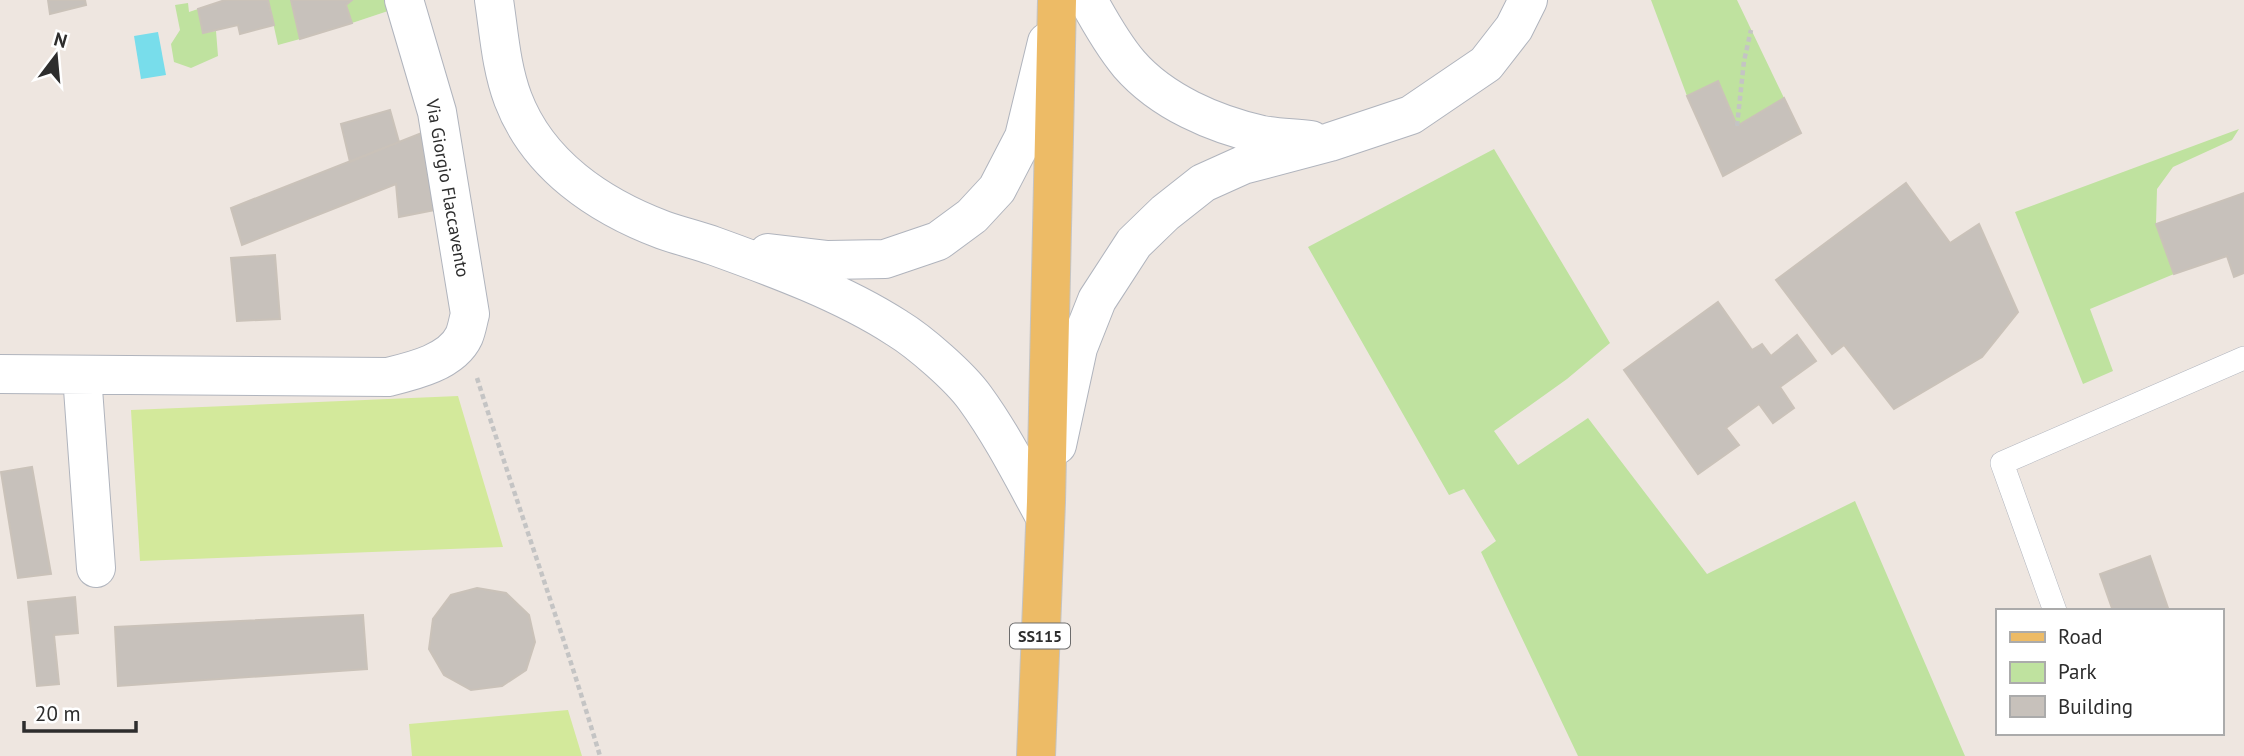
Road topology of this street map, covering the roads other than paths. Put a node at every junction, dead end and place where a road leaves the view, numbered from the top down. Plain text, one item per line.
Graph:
1 (404, 0) edge
2 (494, 0) edge
3 (510, 0) edge
4 (1056, 0) edge
5 (1088, 0) edge
6 (1528, 0) edge
7 (502, 62) junction
8 (1330, 142) junction
9 (714, 246) junction
10 (2244, 358) edge
11 (0, 374) edge
12 (82, 375) junction
13 (1046, 510) junction
14 (96, 568) dead end
15 (2054, 609) edge
16 (1036, 756) edge

1 - 12 main road, Via Giorgio Flaccavento
2 - 7 main road
3 - 7 main road
4 - 9 main road
4 - 13 main road
5 - 8 main road
6 - 8 main road
7 - 9 main road
8 - 13 main road
9 - 13 main road
10 - 15 lane
11 - 12 main road
12 - 14 main road
13 - 16 main road, SS115

